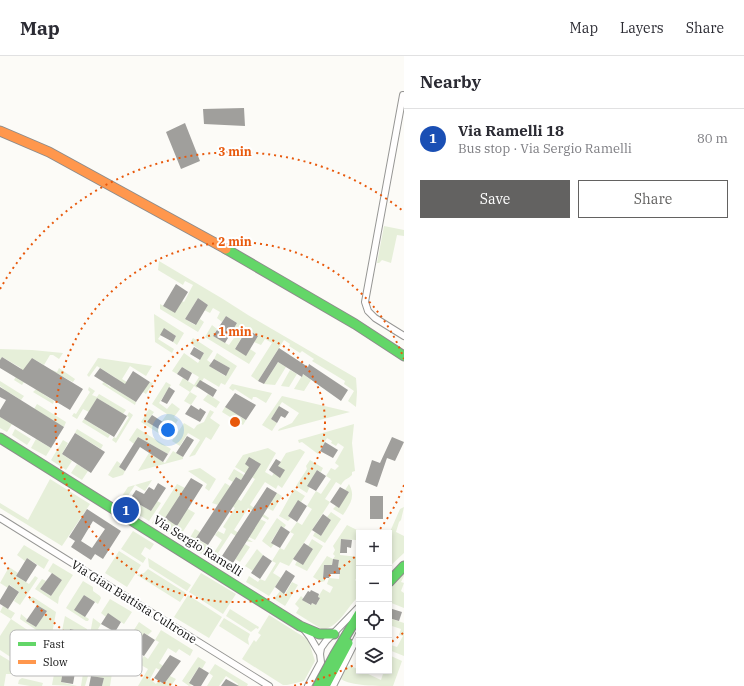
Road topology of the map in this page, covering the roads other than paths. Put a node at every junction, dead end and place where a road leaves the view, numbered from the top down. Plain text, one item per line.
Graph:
1 (403, 95) edge
2 (0, 131) edge
3 (404, 336) edge
4 (404, 356) edge
5 (0, 438) edge
6 (0, 518) edge
7 (404, 562) edge
8 (404, 566) edge
9 (392, 573) edge
10 (392, 579) edge
11 (356, 610) edge
12 (356, 619) edge
13 (300, 626) junction
14 (356, 629) edge
15 (334, 634) junction
16 (357, 638) edge
17 (320, 654) junction
18 (268, 686) edge
19 (308, 686) edge
20 (318, 686) edge
21 (325, 686) edge
22 (333, 686) edge

1 - 3 street
2 - 4 main road
5 - 13 main road, Via Sergio Ramelli
6 - 18 street, Via Gian Battista Cultrone
7 - 9 main road
8 - 10 main road
11 - 15 street
12 - 20 main road
13 - 15 main road, Via Sergio Ramelli
13 - 17 street
14 - 21 main road
15 - 17 street
16 - 22 street
17 - 19 street

